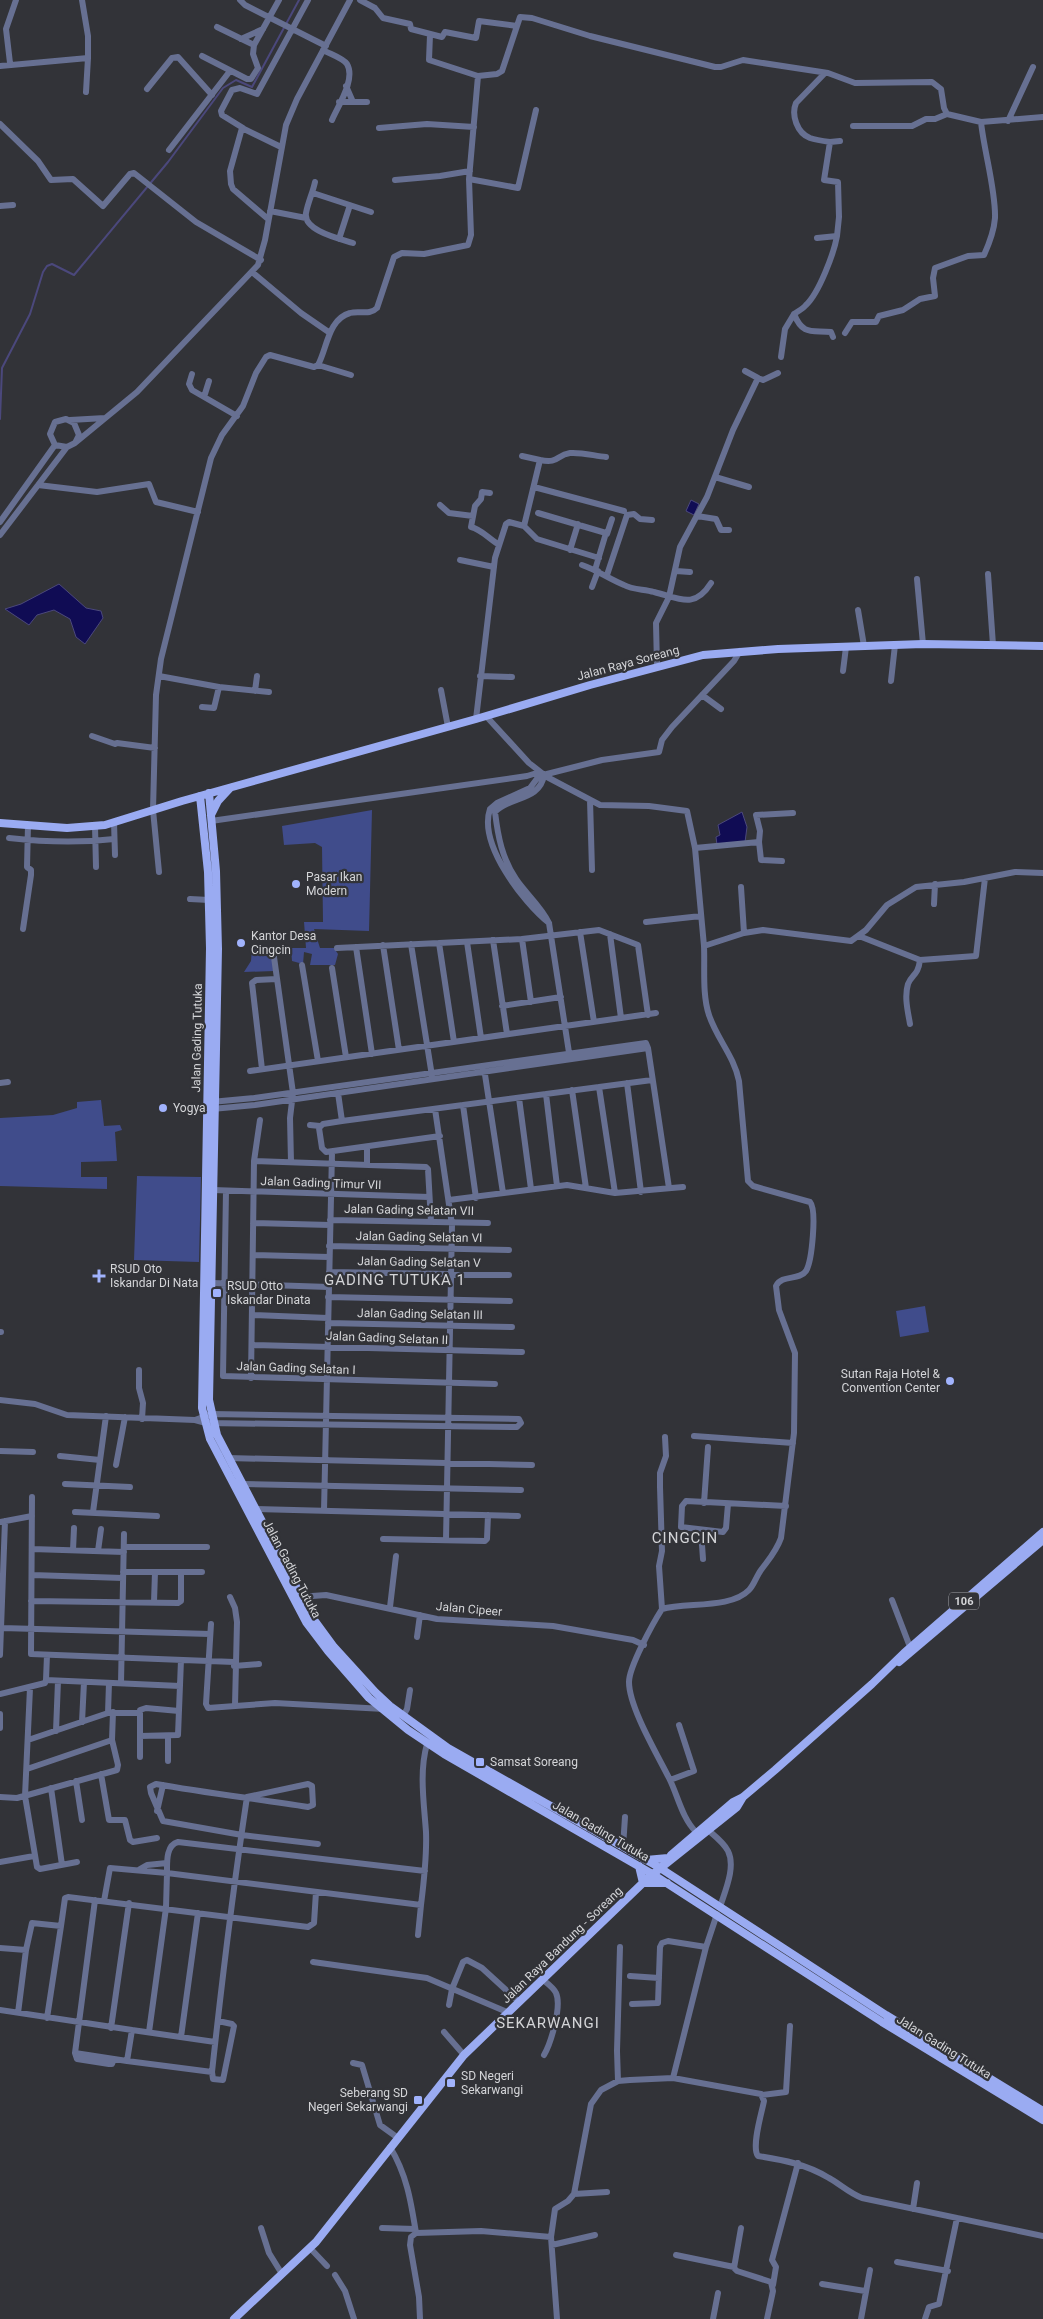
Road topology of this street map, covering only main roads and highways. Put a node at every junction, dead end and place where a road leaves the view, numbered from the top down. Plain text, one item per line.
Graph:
1 (1043, 646) edge
2 (231, 787) junction
3 (209, 793) junction
4 (200, 796) junction
5 (211, 818) junction
6 (0, 823) edge
7 (210, 848) junction
8 (214, 931) junction
9 (211, 1106) junction
10 (209, 1285) junction
11 (209, 1419) junction
12 (1043, 1532) edge
13 (1043, 1540) edge
14 (296, 1597) junction
15 (887, 1670) junction
16 (387, 1708) junction
17 (500, 1782) junction
18 (743, 1797) junction
19 (671, 1858) junction
20 (646, 1860) junction
21 (639, 1866) junction
22 (652, 1874) junction
23 (676, 1880) junction
24 (668, 1883) junction
25 (718, 1910) junction
26 (980, 2078) junction
27 (1043, 2111) edge
28 (1043, 2120) edge
29 (234, 2319) edge

1 - 2 main road, Jalan Raya Soreang
2 - 3 main road, Jalan Raya Soreang
2 - 5 main road
3 - 4 main road, Jalan Raya Soreang
3 - 5 main road, Jalan Gading Tutuka
4 - 6 main road, Jalan Raya Soreang
4 - 7 main road, Jalan Gading Tutuka
5 - 7 main road, Jalan Gading Tutuka
7 - 8 main road, Jalan Gading Tutuka
7 - 8 main road, Jalan Gading Tutuka
8 - 9 main road, Jalan Gading Tutuka
9 - 10 main road, Jalan Gading Tutuka
9 - 10 main road, Jalan Gading Tutuka
10 - 11 main road, Jalan Gading Tutuka
11 - 14 main road, Jalan Gading Tutuka
11 - 14 main road, Jalan Gading Tutuka
12 - 15 main road, Jalan Raya Bandung - Soreang / 106
13 - 15 main road, Jalan Raya Bandung - Soreang / 106
14 - 16 main road, Jalan Gading Tutuka
15 - 18 main road, Jalan Raya Bandung - Soreang / 106
16 - 17 main road, Jalan Gading Tutuka
16 - 17 main road, Jalan Gading Tutuka
17 - 20 main road, Jalan Gading Tutuka
17 - 21 main road, Jalan Gading Tutuka
18 - 19 main road, Jalan Raya Bandung - Soreang / 106
18 - 19 main road, Jalan Raya Bandung - Soreang / 106
19 - 20 main road
19 - 22 main road, Jalan Raya Bandung - Soreang / 106
19 - 23 main road
20 - 22 main road, Jalan Gading Tutuka
21 - 22 main road, Jalan Gading Tutuka
21 - 22 main road
22 - 23 main road, Jalan Gading Tutuka
22 - 24 main road
22 - 24 main road, Jalan Gading Tutuka
22 - 29 main road, Jalan Raya Bandung - Soreang / 106
23 - 25 main road, Jalan Gading Tutuka
24 - 25 main road, Jalan Gading Tutuka
25 - 26 main road, Jalan Gading Tutuka
26 - 27 main road, Jalan Gading Tutuka
26 - 28 main road, Jalan Gading Tutuka

